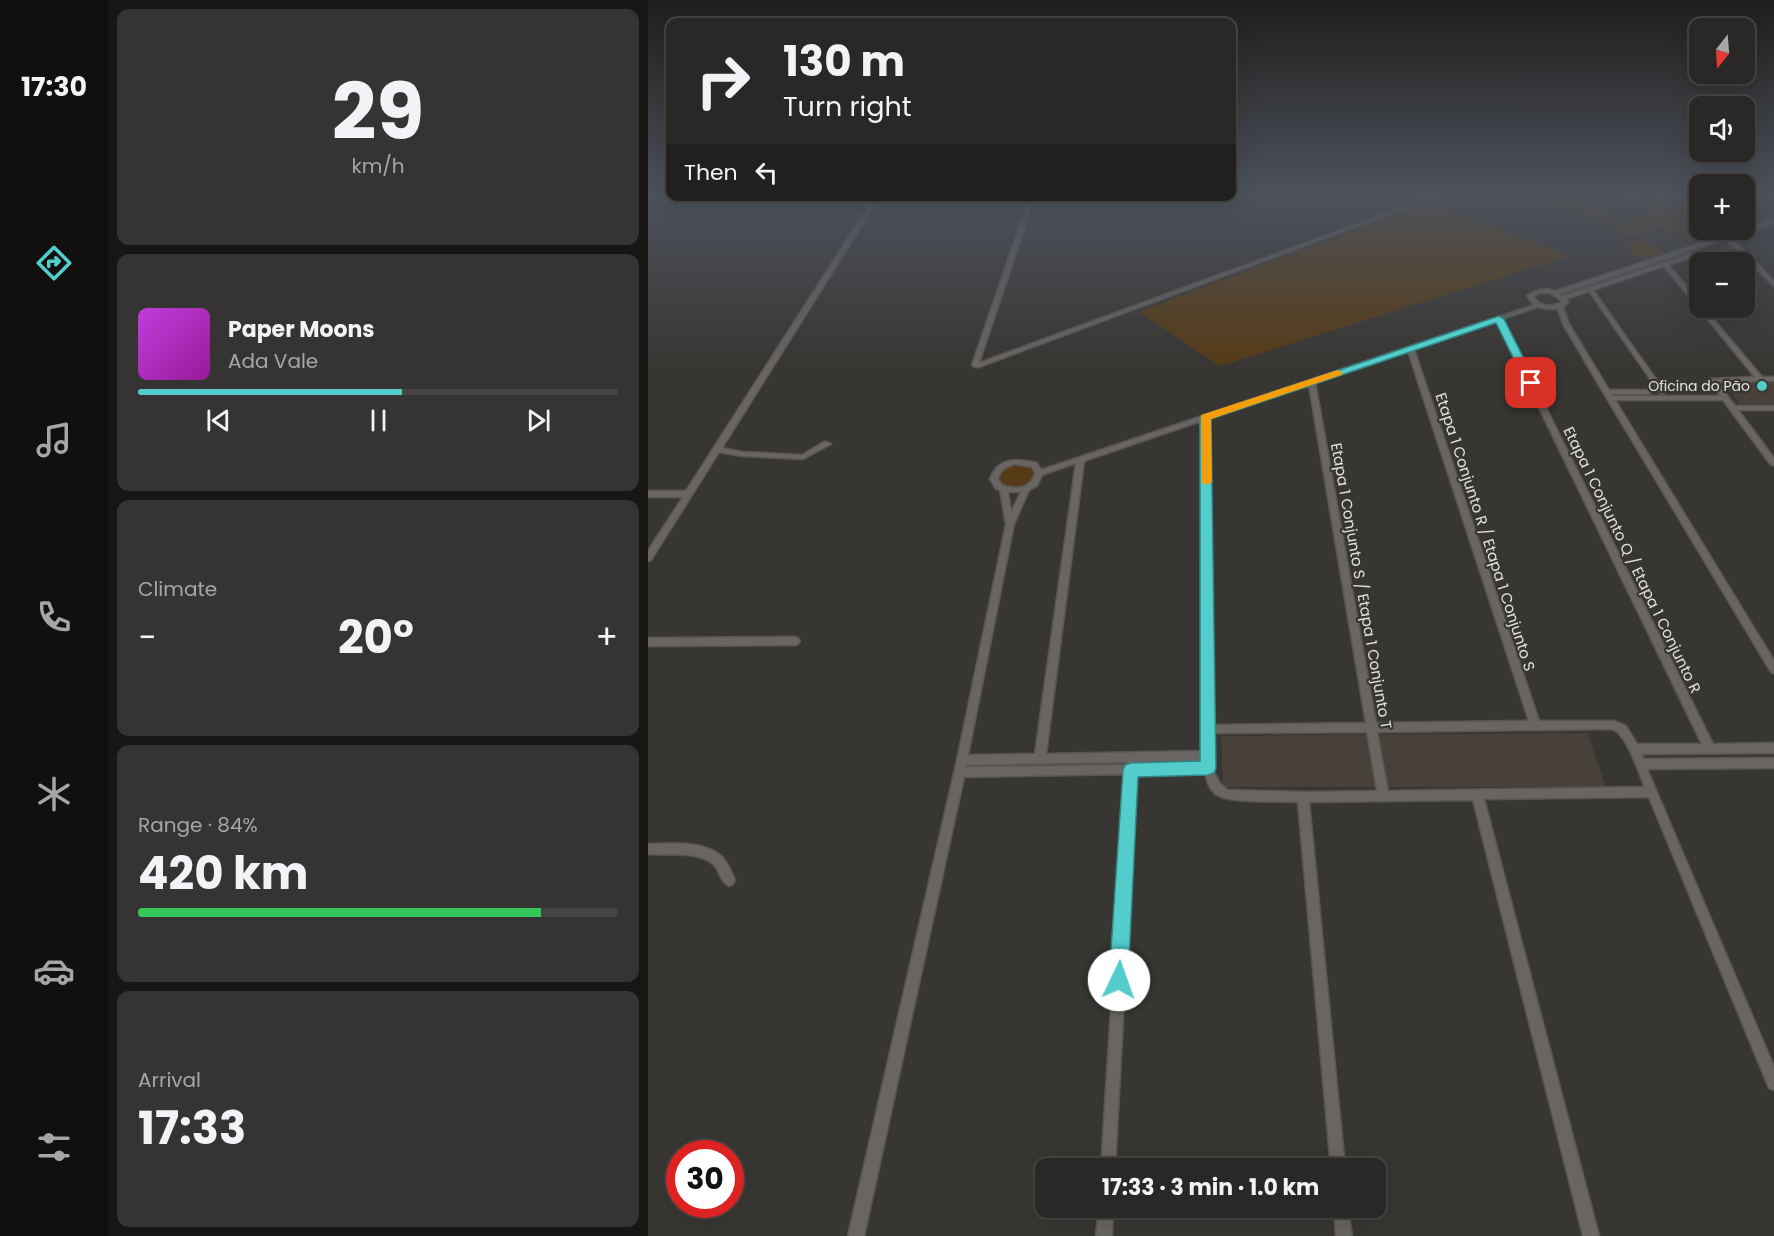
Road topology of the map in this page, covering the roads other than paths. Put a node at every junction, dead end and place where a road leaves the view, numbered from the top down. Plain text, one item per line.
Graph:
1 (844, 250) edge
2 (1015, 250) edge
3 (1291, 250) edge
4 (1689, 250) edge
5 (1707, 250) edge
6 (1737, 250) edge
7 (1651, 262) junction
8 (1662, 265) junction
9 (1774, 284) edge
10 (1590, 289) junction
11 (1555, 293) junction
12 (1689, 295) edge
13 (1563, 297) junction
14 (1530, 299) junction
15 (1542, 306) junction
16 (1560, 307) junction
17 (1515, 312) junction
18 (1709, 318) edge
19 (1499, 319) junction
20 (1566, 324) junction
21 (1410, 348) junction
22 (1774, 379) edge
23 (1760, 380) junction
24 (1312, 382) junction
25 (1662, 392) junction
26 (1608, 395) junction
27 (1722, 395) junction
28 (1732, 408) junction
29 (1774, 408) edge
30 (1205, 417) junction
31 (827, 444) dead end
32 (717, 450) junction
33 (1080, 459) junction
34 (1774, 463) edge
35 (1039, 473) junction
36 (1026, 489) junction
37 (1004, 490) junction
38 (648, 494) edge
39 (689, 494) junction
40 (1010, 524) junction
41 (652, 545) edge
42 (648, 558) edge
43 (795, 641) dead end
44 (648, 642) edge
45 (1774, 669) edge
46 (1535, 725) junction
47 (1372, 726) junction
48 (1208, 729) junction
49 (1774, 748) edge
50 (1634, 749) junction
51 (1710, 749) junction
52 (1132, 757) junction
53 (1040, 758) junction
54 (1208, 762) junction
55 (1774, 763) edge
56 (1640, 764) junction
57 (961, 766) junction
58 (1131, 770) junction
59 (1652, 792) junction
60 (1383, 795) junction
61 (1477, 795) junction
62 (1303, 796) junction
63 (648, 849) edge
64 (729, 880) dead end
65 (1774, 1083) edge
66 (1109, 1158) edge
67 (1337, 1158) edge
68 (1105, 1218) edge
69 (1342, 1218) edge
70 (856, 1236) edge
71 (1104, 1236) edge
72 (1344, 1236) edge
73 (1591, 1236) edge

1 - 32 street
2 - 3 street
4 - 7 street
5 - 8 street
6 - 9 street
7 - 8 street
7 - 11 street
8 - 10 street
8 - 12 street
10 - 13 street
10 - 25 street
11 - 13 street
11 - 14 street
13 - 16 street
14 - 15 street
14 - 17 street
15 - 16 street
15 - 17 street
15 - 20 street
16 - 20 street
17 - 19 street
18 - 23 street
19 - 21 street
19 - 51 street, Etapa 1 Conjunto Q / Etapa 1 Conjunto R
20 - 26 street
21 - 24 street
21 - 46 street, Etapa 1 Conjunto R / Etapa 1 Conjunto S
22 - 23 street
23 - 27 street
24 - 30 street
24 - 47 street, Etapa 1 Conjunto S / Etapa 1 Conjunto T
25 - 26 street
25 - 27 street
26 - 27 street
26 - 45 street
27 - 28 street
28 - 29 street
28 - 34 street
30 - 33 street
30 - 48 street
31 - 32 street
32 - 39 street
33 - 35 street
33 - 53 street
35 - 36 street
35 - 37 street
36 - 37 street
36 - 40 street
37 - 40 street
38 - 39 street
39 - 41 street
40 - 57 street
41 - 42 street
43 - 44 street
46 - 47 street
46 - 50 street
47 - 48 street
47 - 60 street, Etapa 1 Conjunto S / Etapa 1 Conjunto T
48 - 54 street
49 - 51 street
50 - 51 street
50 - 56 street
52 - 53 street
52 - 54 street
52 - 58 street
53 - 57 street
54 - 58 street
54 - 62 street
55 - 56 street
56 - 59 street
57 - 58 street
57 - 70 street
58 - 66 street
59 - 61 street
59 - 65 street
60 - 61 street
60 - 62 street
61 - 73 street
62 - 67 street
63 - 64 street
68 - 71 street
69 - 72 street

